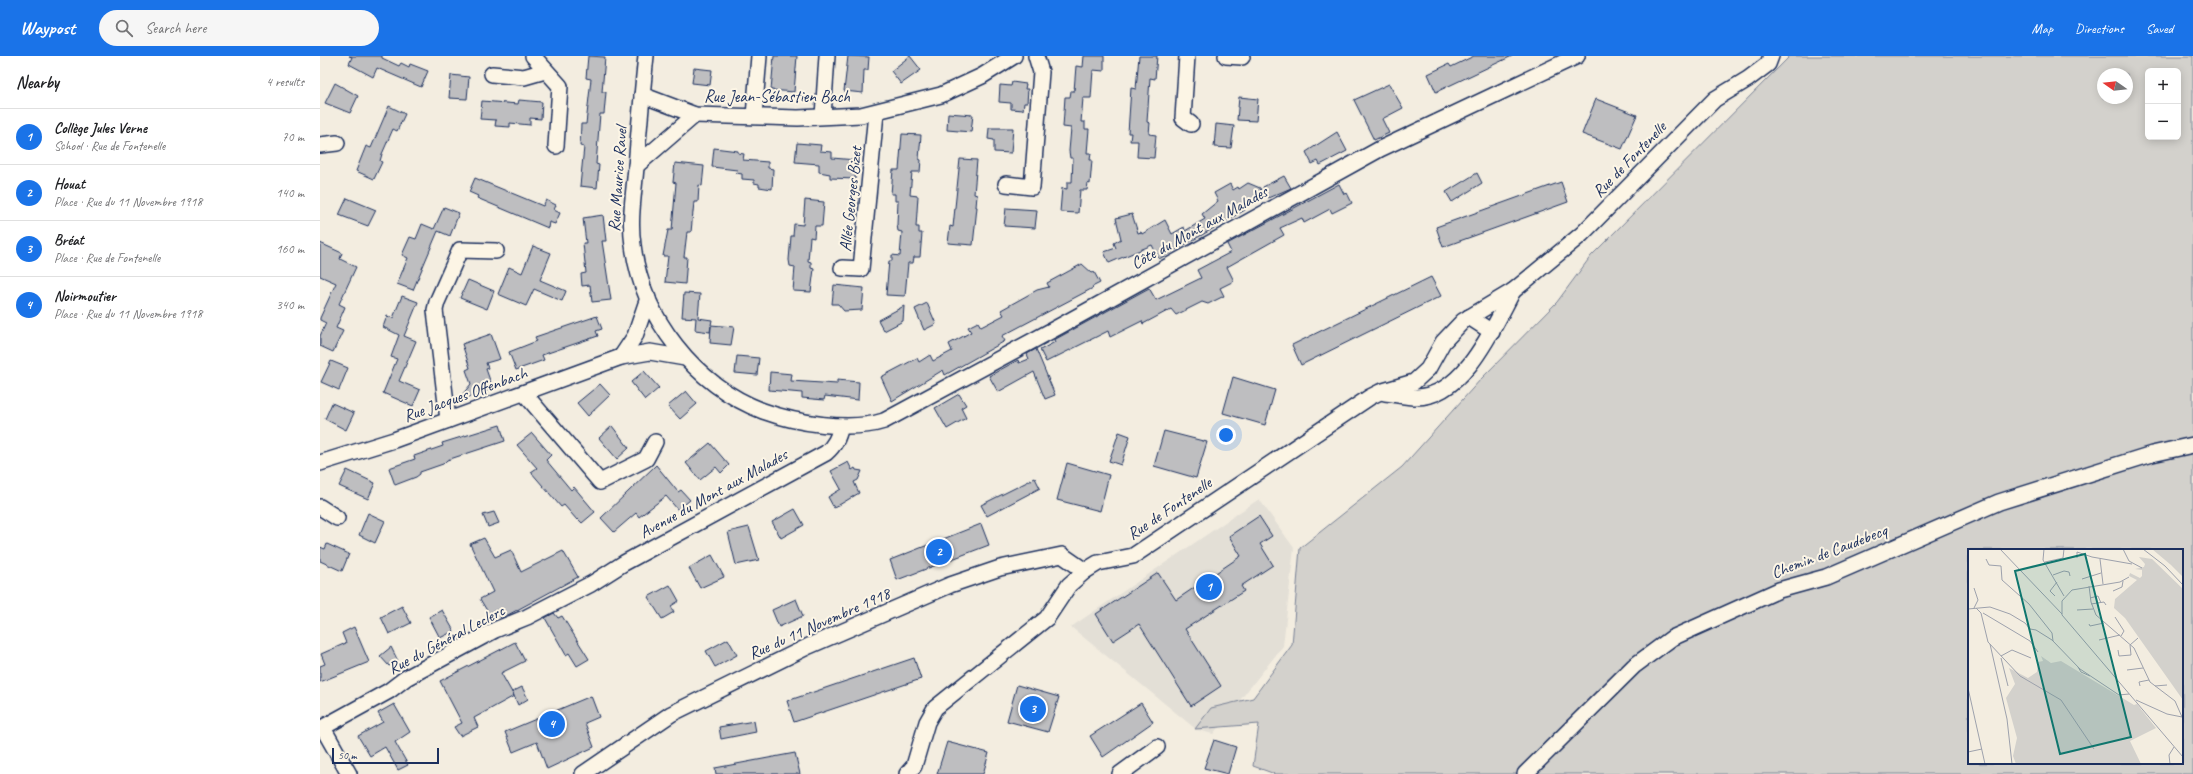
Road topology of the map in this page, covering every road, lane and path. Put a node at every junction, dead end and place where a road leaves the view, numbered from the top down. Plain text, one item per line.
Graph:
1 (533, 56) edge
2 (646, 56) edge
3 (759, 56) edge
4 (827, 56) edge
5 (1014, 56) edge
6 (1036, 56) edge
7 (1187, 56) edge
8 (1226, 56) edge
9 (1577, 56) edge
10 (1771, 56) edge
11 (1242, 57) dead end
12 (545, 71) junction
13 (492, 74) dead end
14 (642, 95) junction
15 (876, 113) junction
16 (695, 115) junction
17 (754, 116) junction
18 (823, 116) junction
19 (1191, 124) dead end
20 (337, 143) dead end
21 (320, 145) edge
22 (556, 146) dead end
23 (636, 166) junction
24 (1006, 184) dead end
25 (496, 250) dead end
26 (842, 268) dead end
27 (1513, 291) junction
28 (648, 298) junction
29 (1468, 317) junction
30 (1492, 332) junction
31 (621, 357) junction
32 (685, 358) junction
33 (524, 392) junction
34 (1380, 392) junction
35 (448, 420) junction
36 (841, 426) junction
37 (655, 442) dead end
38 (2193, 445) edge
39 (320, 463) edge
40 (320, 507) edge
41 (338, 518) dead end
42 (1086, 571) junction
43 (591, 584) joint
44 (321, 728) edge
45 (1157, 748) dead end
46 (349, 774) edge
47 (583, 774) edge
48 (907, 774) edge
49 (1120, 774) edge
50 (1525, 774) edge

1 - 12 street
2 - 14 street, Rue Maurice Ravel
3 - 17 street
4 - 18 street
5 - 15 street, Rue Jean-Sébastien Bach
6 - 24 street
7 - 19 street
8 - 11 street
9 - 36 street, Côte du Mont aux Malades
10 - 27 street, Rue de Fontenelle
12 - 13 street
12 - 22 street
14 - 16 street, Rue Jean-Sébastien Bach
14 - 23 street, Rue Maurice Ravel
15 - 18 street, Rue Jean-Sébastien Bach
15 - 26 street, Allée Georges Bizet
16 - 17 street, Rue Jean-Sébastien Bach
16 - 23 street, Rue Jean-Sébastien Bach
17 - 18 street, Rue Jean-Sébastien Bach
20 - 21 street
23 - 28 street, Rue Maurice Ravel
25 - 35 street
27 - 29 street, Rue de Fontenelle
27 - 30 street, Rue de Fontenelle
28 - 31 street
28 - 32 street, Rue Maurice Ravel
29 - 30 street
29 - 34 street, Rue de Fontenelle
30 - 34 street, Rue de Fontenelle
31 - 32 street, Rue Jacques Offenbach
31 - 33 street, Rue Jacques Offenbach
32 - 36 street, Rue Maurice Ravel
33 - 35 street, Rue Jacques Offenbach
33 - 37 street
34 - 42 street, Rue de Fontenelle
35 - 39 street, Rue Jacques Offenbach
36 - 43 street, Avenue du Mont aux Malades
38 - 50 street, Chemin de Caudebecq
40 - 41 street
42 - 47 street, Rue du 11 Novembre 1918
42 - 48 street, Rue de Fontenelle
43 - 44 street, Rue du Général Leclerc
44 - 46 street
45 - 49 street

